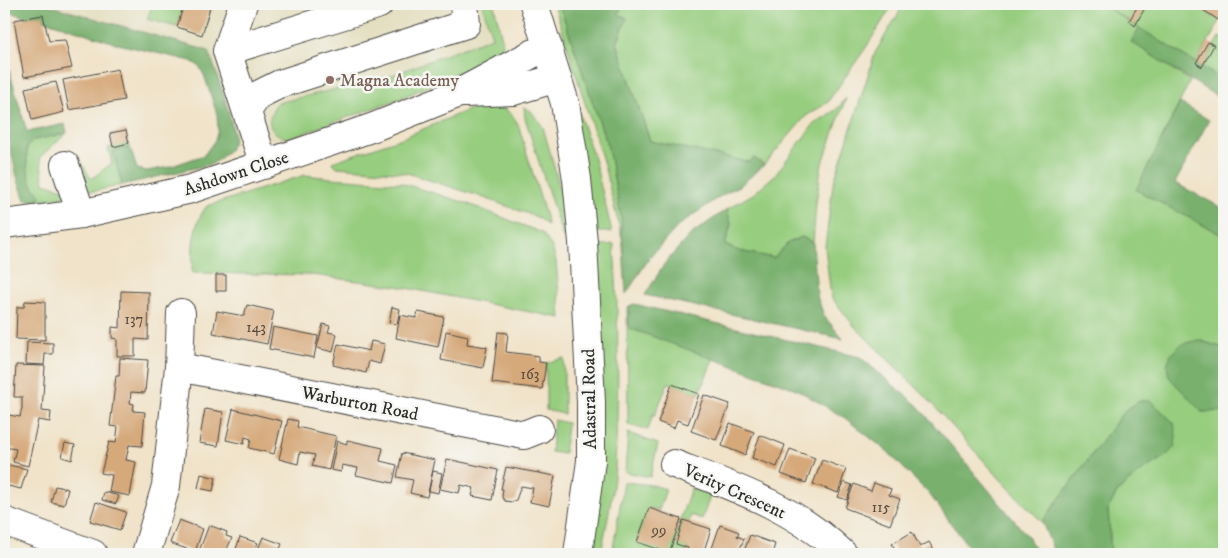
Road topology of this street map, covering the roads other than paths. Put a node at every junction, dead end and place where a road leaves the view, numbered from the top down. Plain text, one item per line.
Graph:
1 (243, 4) edge
2 (379, 4) edge
3 (464, 4) edge
4 (515, 4) edge
5 (534, 4) edge
6 (227, 51) junction
7 (540, 51) junction
8 (548, 81) junction
9 (459, 93) junction
10 (247, 112) junction
11 (65, 165) dead end
12 (264, 165) junction
13 (81, 214) junction
14 (5, 221) edge
15 (181, 313) dead end
16 (179, 367) junction
17 (539, 429) dead end
18 (674, 464) dead end
19 (4, 521) edge
20 (93, 554) edge
21 (146, 554) edge
22 (578, 554) edge
23 (843, 554) edge

1 - 6 street
2 - 6 street
3 - 10 street
4 - 7 street, Adastral Road
5 - 7 street, Adastral Road
6 - 10 street
7 - 8 street, Adastral Road
7 - 9 street
8 - 9 street
8 - 22 street, Adastral Road
9 - 12 street, Ashdown Close
10 - 12 street
11 - 13 street
12 - 13 street, Ashdown Close
13 - 14 street, Ashdown Close
15 - 16 street
16 - 17 street, Warburton Road
16 - 21 street
18 - 23 street, Verity Crescent
19 - 20 street

